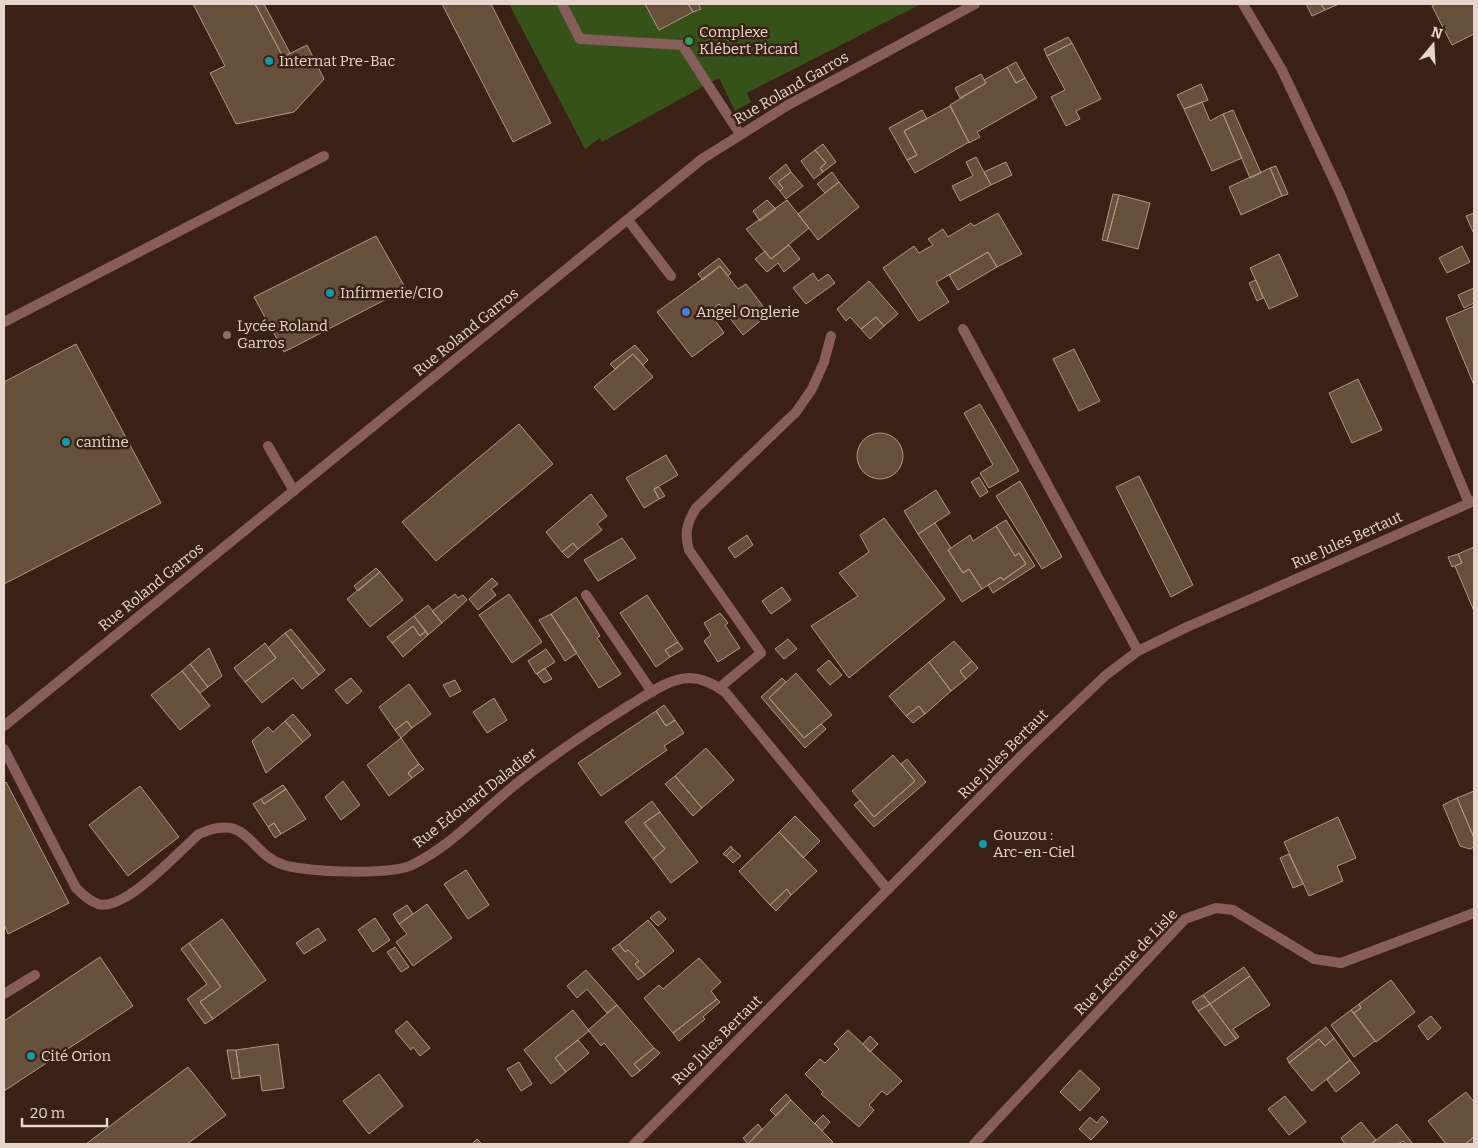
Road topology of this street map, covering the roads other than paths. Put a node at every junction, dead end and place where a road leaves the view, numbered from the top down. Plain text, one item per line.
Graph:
1 (562, 4) edge
2 (975, 4) edge
3 (1243, 4) edge
4 (740, 134) junction
5 (324, 156) dead end
6 (628, 220) junction
7 (672, 276) dead end
8 (4, 322) edge
9 (963, 329) dead end
10 (830, 336) dead end
11 (268, 446) dead end
12 (294, 491) junction
13 (1472, 502) edge
14 (586, 596) dead end
15 (1138, 651) junction
16 (719, 688) junction
17 (652, 692) junction
18 (4, 726) edge
19 (4, 749) edge
20 (888, 890) junction
21 (1474, 913) edge
22 (35, 975) dead end
23 (4, 994) edge
24 (634, 1144) edge
25 (974, 1144) edge

1 - 4 street
2 - 4 street, Rue Roland Garros
3 - 13 street
4 - 6 street, Rue Roland Garros
5 - 8 street
6 - 7 street
6 - 12 street, Rue Roland Garros
9 - 15 street
10 - 16 street
11 - 12 street
12 - 18 street, Rue Roland Garros
13 - 15 street, Rue Jules Bertaut
14 - 17 street
15 - 20 street, Rue Jules Bertaut
16 - 17 street, Rue Edouard Daladier
16 - 20 street, Rue Edouard Daladier
17 - 19 street, Rue Edouard Daladier
20 - 24 street, Rue Jules Bertaut
21 - 25 street, Rue Leconte de Lisle
22 - 23 street

